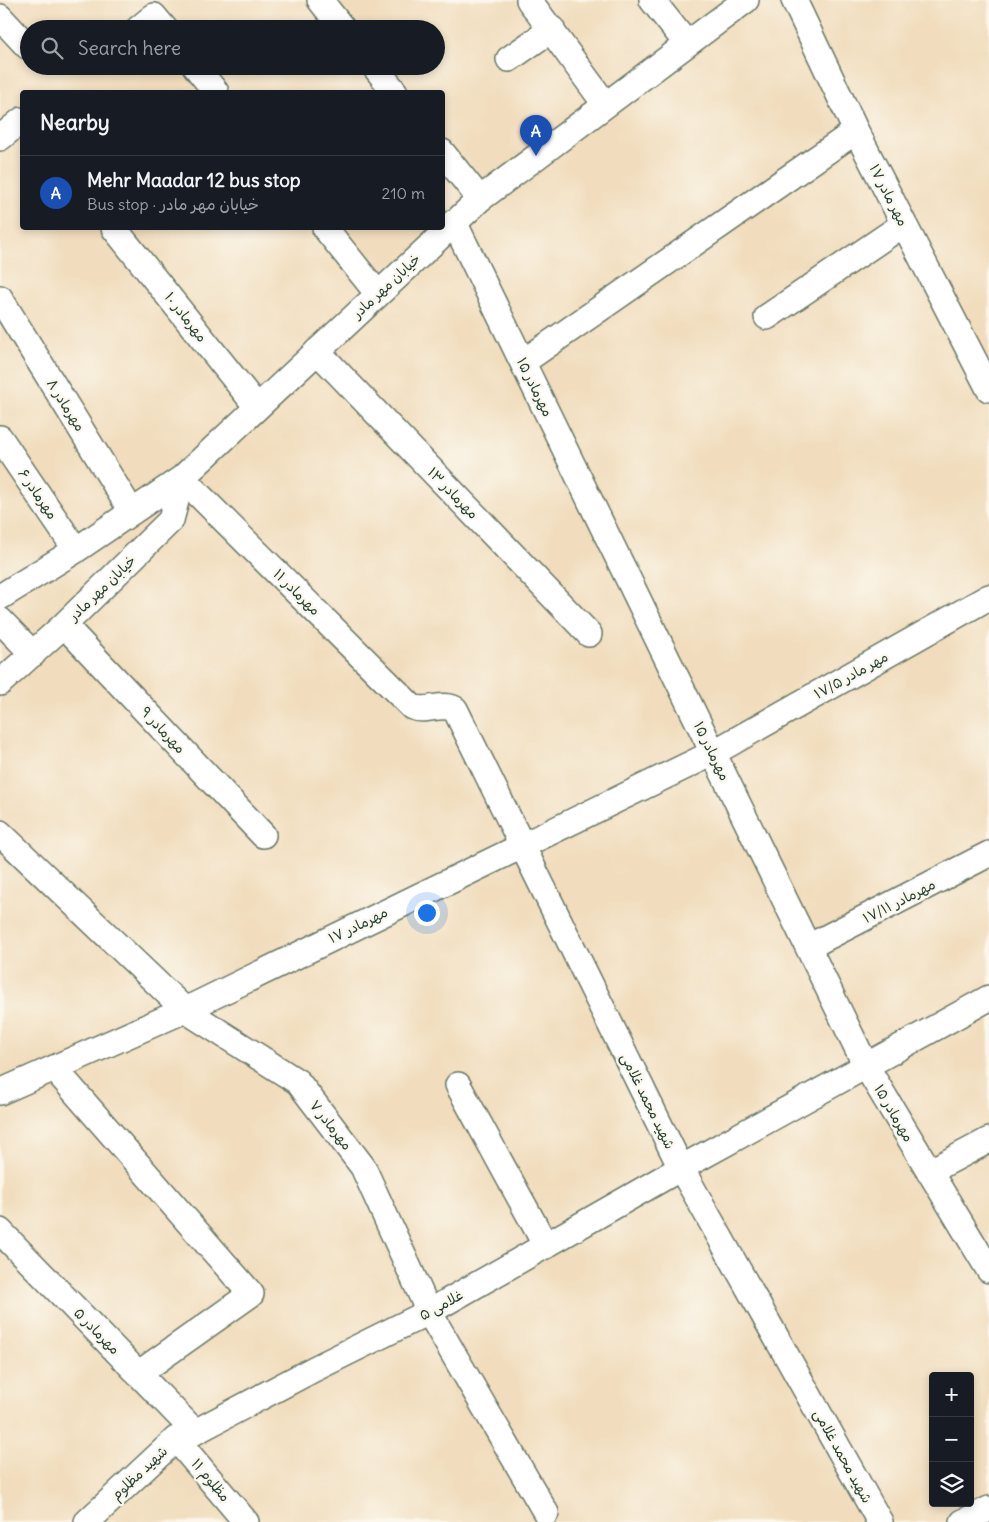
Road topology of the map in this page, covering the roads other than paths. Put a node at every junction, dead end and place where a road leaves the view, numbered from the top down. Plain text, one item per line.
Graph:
1 (320, 0) edge
2 (529, 0) edge
3 (652, 0) edge
4 (746, 0) edge
5 (794, 0) edge
6 (0, 17) edge
7 (336, 20) edge
8 (552, 29) junction
9 (20, 39) edge
10 (687, 44) junction
11 (509, 59) dead end
12 (202, 75) edge
13 (381, 75) edge
14 (214, 90) edge
15 (393, 90) edge
16 (605, 104) junction
17 (20, 122) edge
18 (856, 131) junction
19 (0, 138) edge
20 (445, 156) edge
21 (480, 199) junction
22 (454, 222) junction
23 (904, 224) junction
24 (116, 230) edge
25 (327, 230) edge
26 (378, 294) junction
27 (0, 298) edge
28 (767, 317) dead end
29 (317, 351) junction
30 (522, 362) junction
31 (989, 389) edge
32 (257, 407) junction
33 (0, 438) edge
34 (182, 478) junction
35 (132, 512) junction
36 (76, 550) junction
37 (0, 597) edge
38 (989, 597) edge
39 (0, 620) edge
40 (64, 625) junction
41 (588, 634) dead end
42 (33, 654) junction
43 (0, 683) edge
44 (412, 707) joint
45 (713, 753) junction
46 (0, 833) edge
47 (263, 835) dead end
48 (521, 845) junction
49 (989, 854) edge
50 (808, 947) junction
51 (989, 998) edge
52 (184, 1010) junction
53 (866, 1066) junction
54 (54, 1068) junction
55 (458, 1085) dead end
56 (0, 1092) edge
57 (989, 1140) edge
58 (681, 1168) junction
59 (929, 1172) junction
60 (0, 1231) edge
61 (546, 1246) junction
62 (989, 1270) edge
63 (429, 1312) junction
64 (138, 1374) junction
65 (185, 1435) junction
66 (989, 1509) edge
67 (546, 1513) dead end
68 (86, 1522) edge
69 (246, 1522) edge
70 (880, 1522) edge
71 (963, 1522) edge

1 - 7 street
2 - 8 street
3 - 10 street
4 - 10 street, خیابان مهر مادر
5 - 18 street, مهر مادر ۱۷
6 - 9 street
8 - 11 street
8 - 16 street
10 - 16 street, خیابان مهر مادر
12 - 14 street
13 - 15 street
16 - 21 street, خیابان مهر مادر
17 - 19 street
18 - 23 street, مهر مادر ۱۷
18 - 30 street
20 - 21 street
21 - 22 street, خیابان مهر مادر
22 - 26 street, خیابان مهر مادر
22 - 30 street, مهرمادر ۱۵
23 - 28 street
23 - 31 street, مهر مادر ۱۷
24 - 32 street, مهرمادر ۱۰
25 - 26 street
26 - 29 street, خیابان مهر مادر
27 - 35 street, مهرمادر ۸
29 - 32 street, خیابان مهر مادر
29 - 41 street, مهرمادر ۱۳
30 - 45 street, مهرمادر ۱۵
32 - 34 street, خیابان مهر مادر
33 - 36 street, مهرمادر ۶
34 - 35 street, خیابان مهر مادر
34 - 40 street, خیابان مهر مادر
34 - 44 street, مهرمادر ۱۱
35 - 36 street, خیابان مهر مادر
36 - 37 street, خیابان مهر مادر
38 - 45 street, مهر مادر ۱۷/۵
39 - 42 street
40 - 42 street, خیابان مهر مادر
40 - 47 street, مهرمادر ۹
42 - 43 street, خیابان مهر مادر
44 - 48 street, شهید محمد غلامی
45 - 48 street, مهرمادر ۱۷
45 - 50 street, مهرمادر ۱۵
46 - 52 street, مهرمادر ۷
48 - 52 street, مهرمادر ۱۷
48 - 58 street, شهید محمد غلامی
49 - 50 street, مهرمادر ۱۷/۱۱
50 - 53 street, مهرمادر ۱۵
51 - 53 street, غلامی ۵
52 - 54 street, مهرمادر ۱۷
52 - 63 street, مهرمادر ۷
53 - 58 street, غلامی ۵
53 - 59 street, مهرمادر ۱۵
54 - 56 street, مهرمادر ۱۷
54 - 64 street
55 - 61 street
57 - 59 street
58 - 61 street, غلامی ۵
58 - 70 street, شهید محمد غلامی
59 - 62 street, مهرمادر ۱۵
60 - 64 street, مهرمادر ۵
61 - 63 street, غلامی ۵
63 - 65 street, غلامی ۵
63 - 67 street, مهرمادر ۷
64 - 65 street, مهرمادر ۵
65 - 68 street, شهید مظلوم
65 - 69 street, مظلوم ۱۱
66 - 71 street

